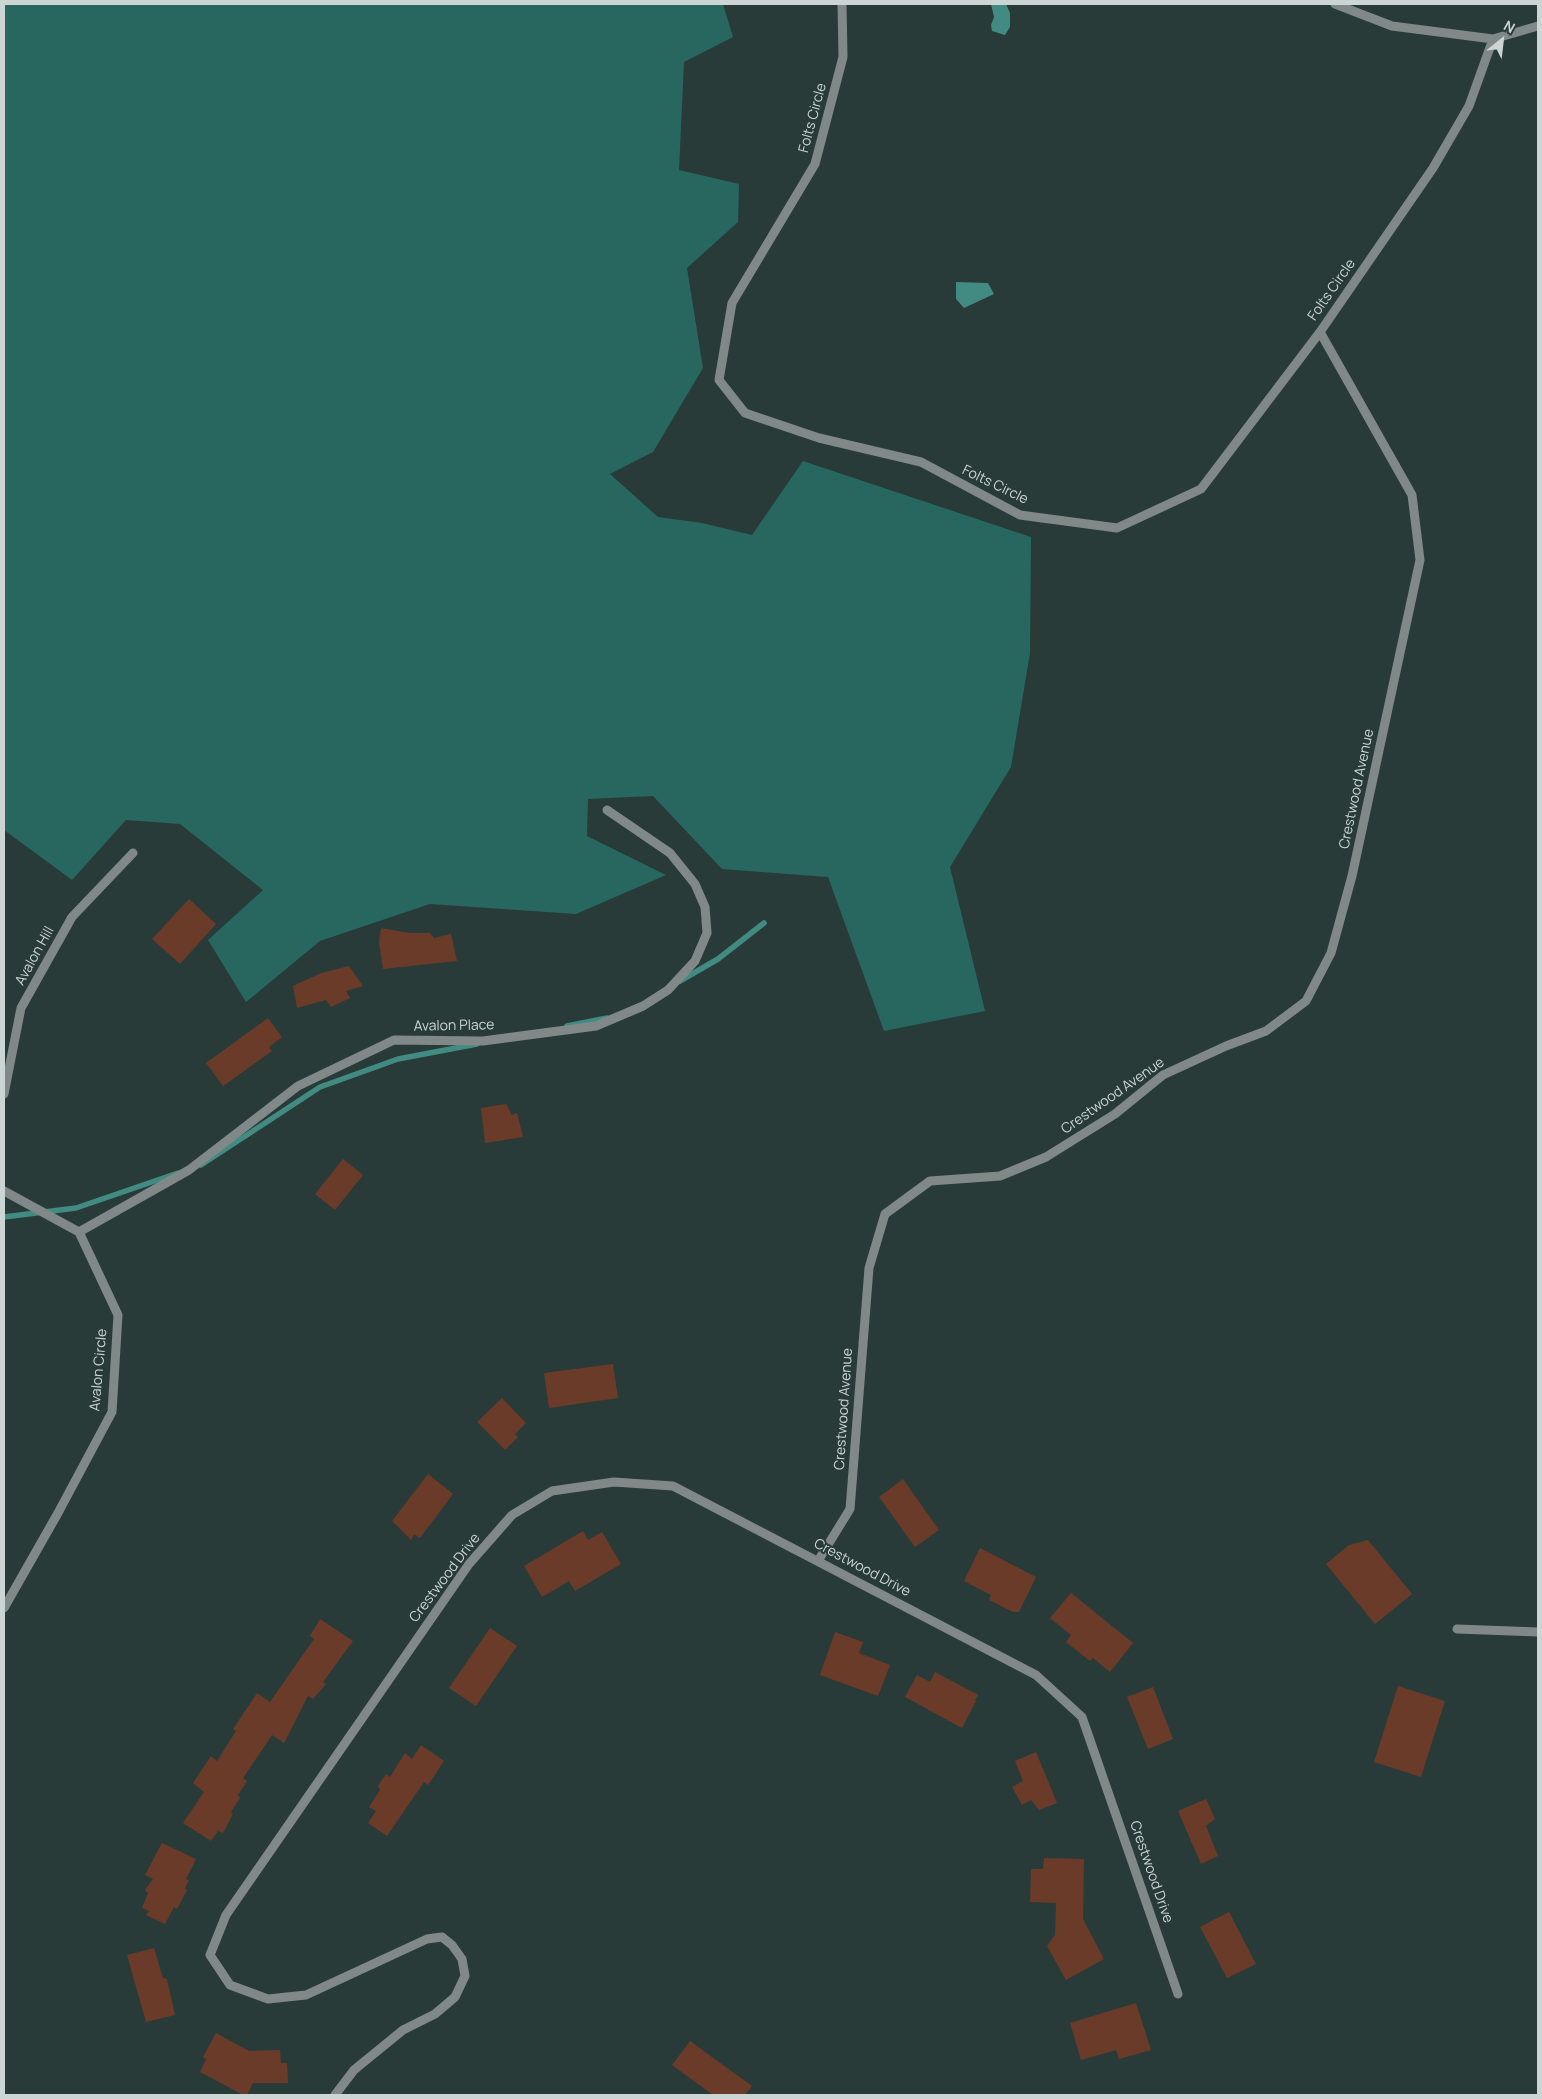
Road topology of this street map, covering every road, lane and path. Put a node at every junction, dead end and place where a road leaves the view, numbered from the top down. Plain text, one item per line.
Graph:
1 (842, 4) edge
2 (1335, 4) edge
3 (1538, 26) edge
4 (1493, 39) junction
5 (1320, 332) junction
6 (607, 810) dead end
7 (133, 853) dead end
8 (4, 1094) edge
9 (4, 1191) edge
10 (79, 1232) junction
11 (818, 1561) junction
12 (4, 1608) edge
13 (1457, 1629) dead end
14 (1538, 1632) edge
15 (1178, 1994) dead end
16 (335, 2095) edge

1 - 5 street, Folts Circle
2 - 4 street
3 - 4 street
4 - 5 street, Folts Circle
5 - 11 street, Crestwood Avenue
6 - 10 street, Avalon Place
7 - 8 street, Avalon Hill
9 - 10 street
10 - 12 street, Avalon Circle
11 - 15 street, Crestwood Drive
11 - 16 street, Crestwood Drive
13 - 14 street

